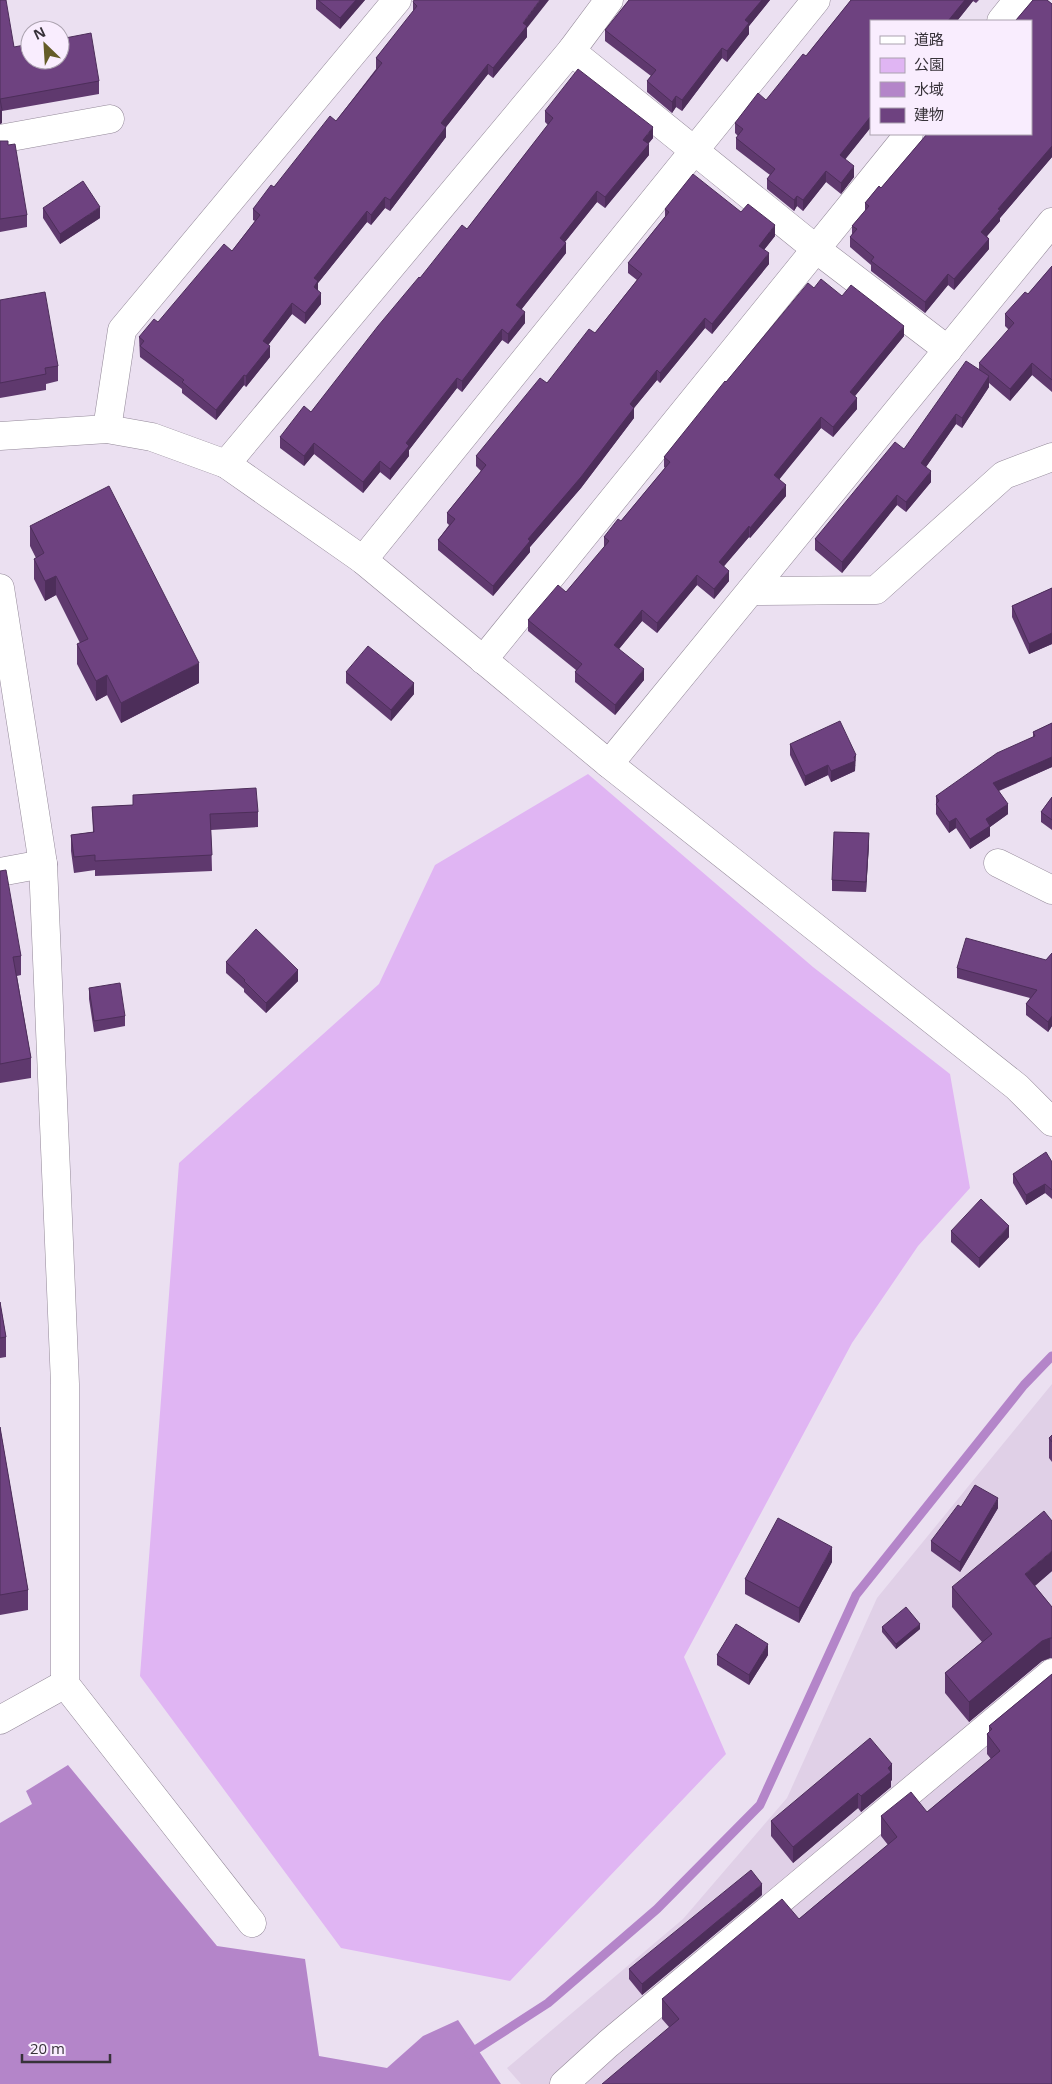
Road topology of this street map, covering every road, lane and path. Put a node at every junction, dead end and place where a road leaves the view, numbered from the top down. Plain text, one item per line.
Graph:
1 (397, 0) edge
2 (609, 0) edge
3 (816, 0) edge
4 (1018, 0) edge
5 (1002, 20) edge
6 (571, 51) junction
7 (110, 119) dead end
8 (908, 135) edge
9 (0, 139) edge
10 (695, 151) junction
11 (1052, 222) edge
12 (816, 249) junction
13 (948, 350) junction
14 (107, 428) junction
15 (0, 436) edge
16 (1052, 457) edge
17 (226, 464) junction
18 (363, 560) junction
19 (0, 588) edge
20 (751, 592) junction
21 (483, 660) junction
22 (610, 764) junction
23 (998, 863) dead end
24 (43, 864) junction
25 (0, 872) edge
26 (1052, 890) edge
27 (1052, 1122) edge
28 (1052, 1674) edge
29 (64, 1684) junction
30 (0, 1720) edge
31 (252, 1922) dead end
32 (564, 2084) edge

1 - 14 street
2 - 6 street
3 - 10 street
4 - 5 street
6 - 10 street
6 - 17 street
7 - 9 street
8 - 12 street
10 - 12 street
10 - 18 street
11 - 13 street
12 - 13 street
12 - 21 street
13 - 20 street
14 - 15 street
14 - 17 street
16 - 20 street
17 - 18 street
18 - 21 street
19 - 24 street
20 - 22 street
21 - 22 street
22 - 27 street
23 - 26 street
24 - 25 street
24 - 29 street
28 - 32 street
29 - 30 street
29 - 31 street

